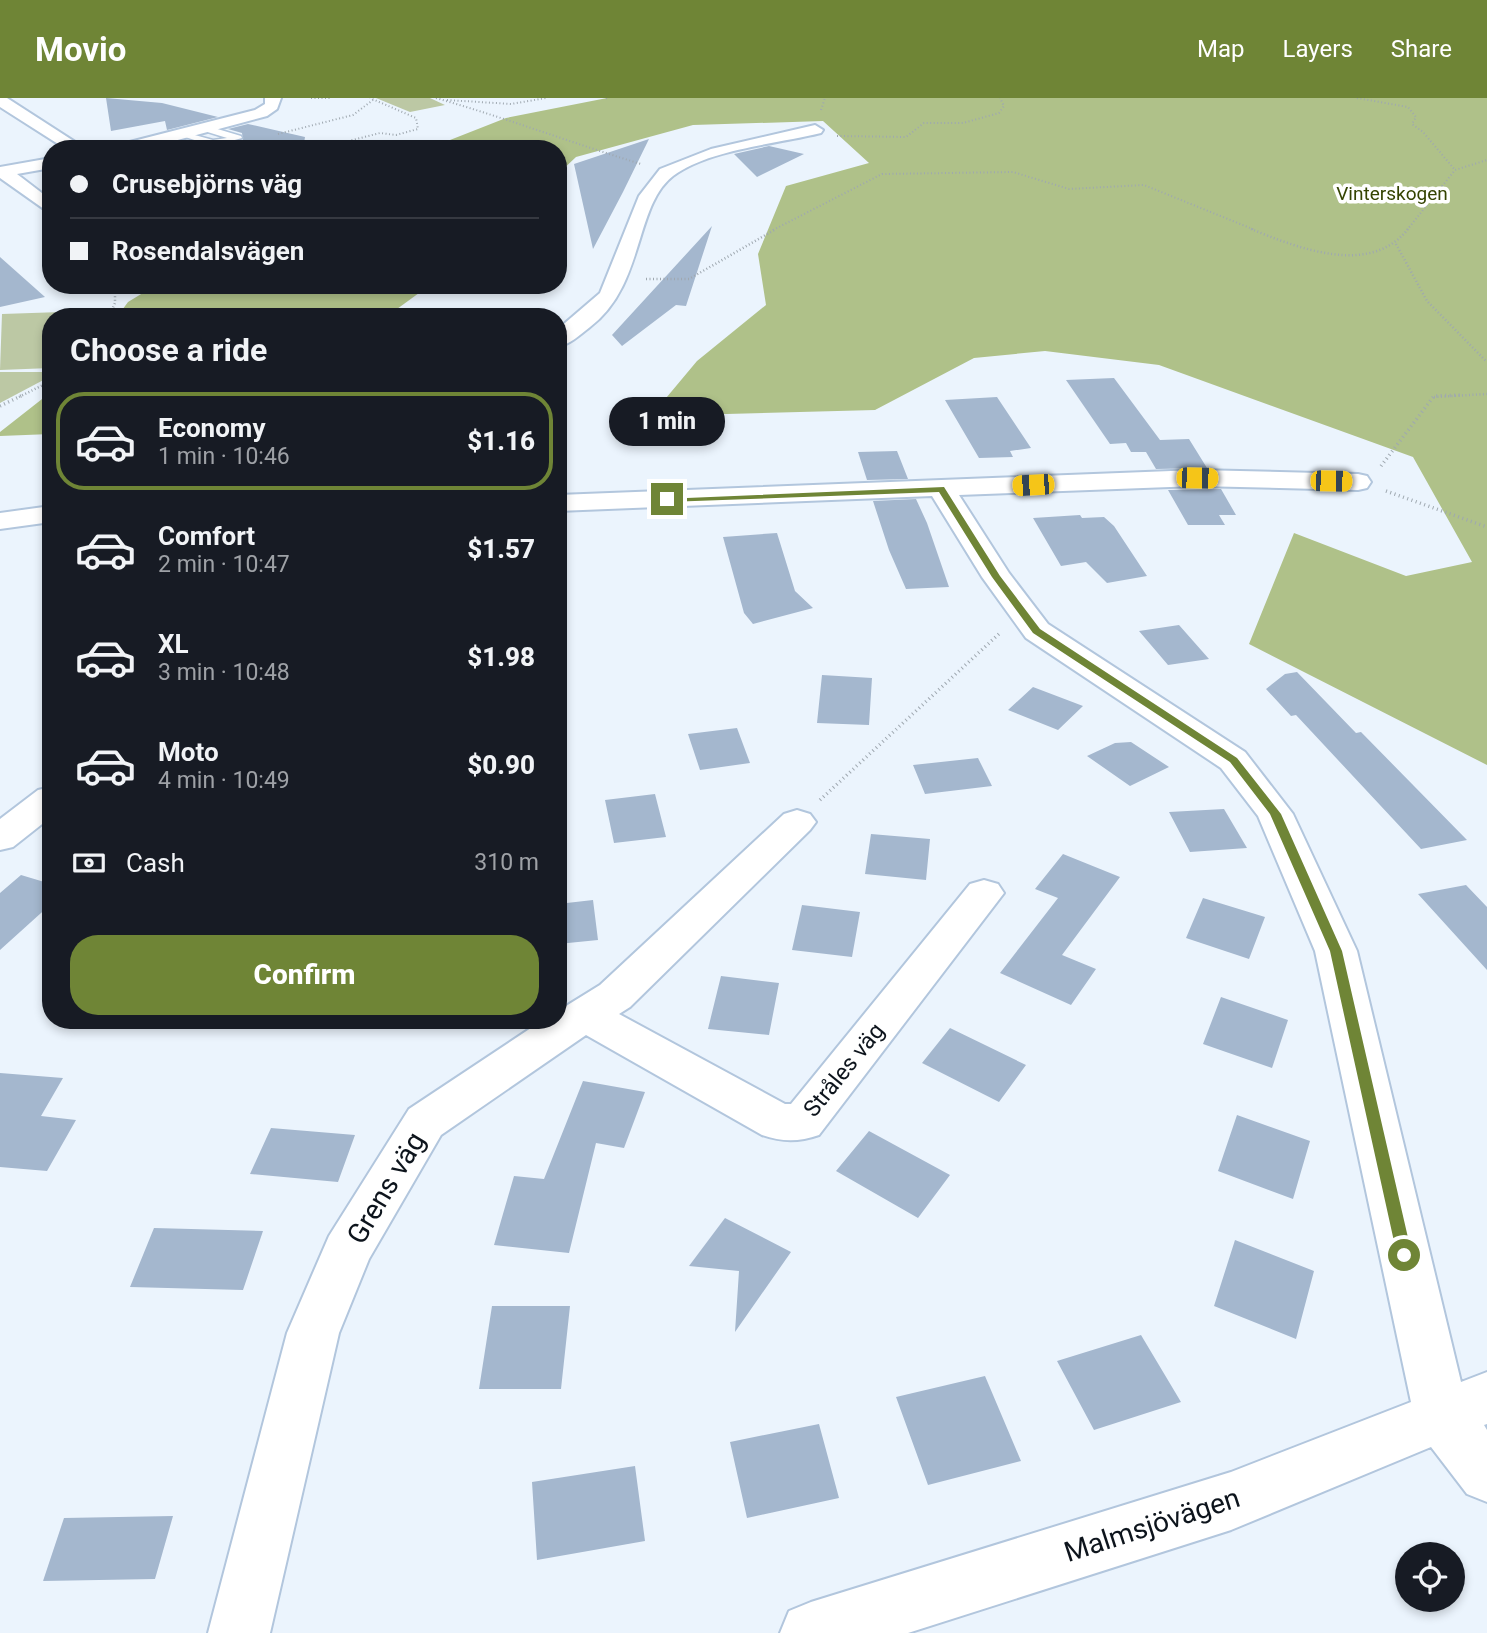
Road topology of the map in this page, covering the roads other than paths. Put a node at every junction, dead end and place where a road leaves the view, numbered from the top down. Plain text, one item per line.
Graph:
1 (274, 98) edge
2 (0, 100) edge
3 (204, 128) junction
4 (815, 130) road end
5 (180, 134) junction
6 (64, 140) edge
7 (158, 140) edge
8 (202, 140) edge
9 (227, 140) edge
10 (42, 165) edge
11 (1, 172) edge
12 (42, 202) edge
13 (567, 333) edge
14 (1363, 482) road end
15 (941, 489) junction
16 (567, 503) edge
17 (42, 515) edge
18 (0, 521) edge
19 (42, 805) edge
20 (797, 822) road end
21 (0, 838) edge
22 (984, 893) dead end
23 (587, 1016) junction
24 (567, 1028) edge
25 (565, 1029) edge
26 (1464, 1408) edge
27 (1487, 1474) edge
28 (239, 1633) edge
29 (811, 1633) edge

1 - 3 street
2 - 6 street
3 - 5 street
3 - 9 lane
4 - 13 street
5 - 7 street
5 - 8 lane
10 - 11 street
11 - 12 street
14 - 15 street
15 - 16 street
15 - 26 street
17 - 18 street
19 - 21 street
20 - 23 street, Grens väg
22 - 23 street, Stråles väg
23 - 24 street, Grens väg
25 - 28 street, Grens väg
26 - 27 street
26 - 29 street, Malmsjövägen

